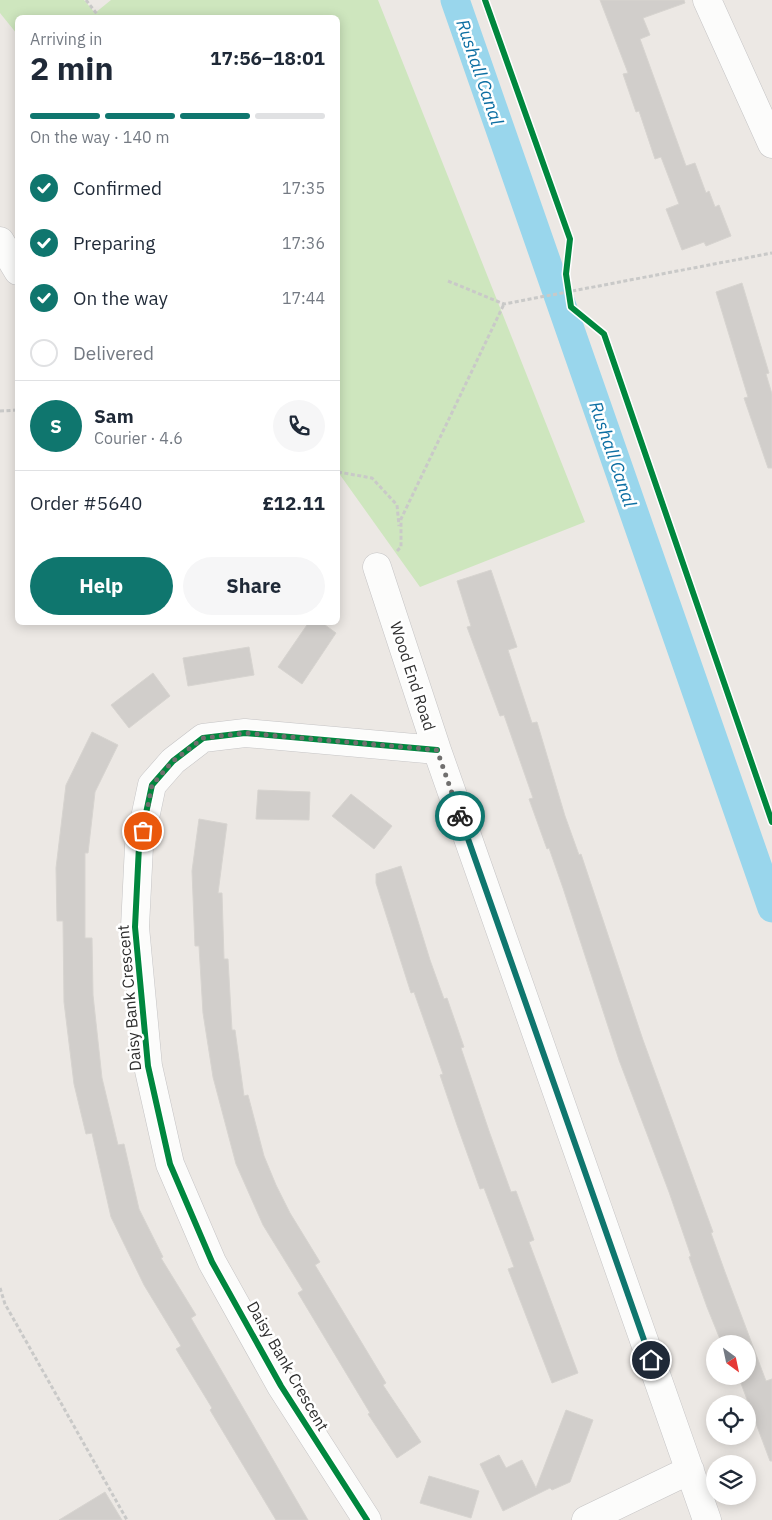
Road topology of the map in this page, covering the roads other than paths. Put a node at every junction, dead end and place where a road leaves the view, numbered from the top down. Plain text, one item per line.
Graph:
1 (707, 0) edge
2 (772, 144) edge
3 (0, 242) edge
4 (15, 266) edge
5 (377, 567) road end
6 (437, 750) junction
7 (690, 1470) junction
8 (367, 1520) edge
9 (586, 1520) edge
10 (707, 1520) edge

1 - 2 street
3 - 4 street
5 - 6 street, Wood End Road
6 - 7 street, Wood End Road
6 - 8 street, Daisy Bank Crescent
7 - 9 street
7 - 10 street, Wood End Road

